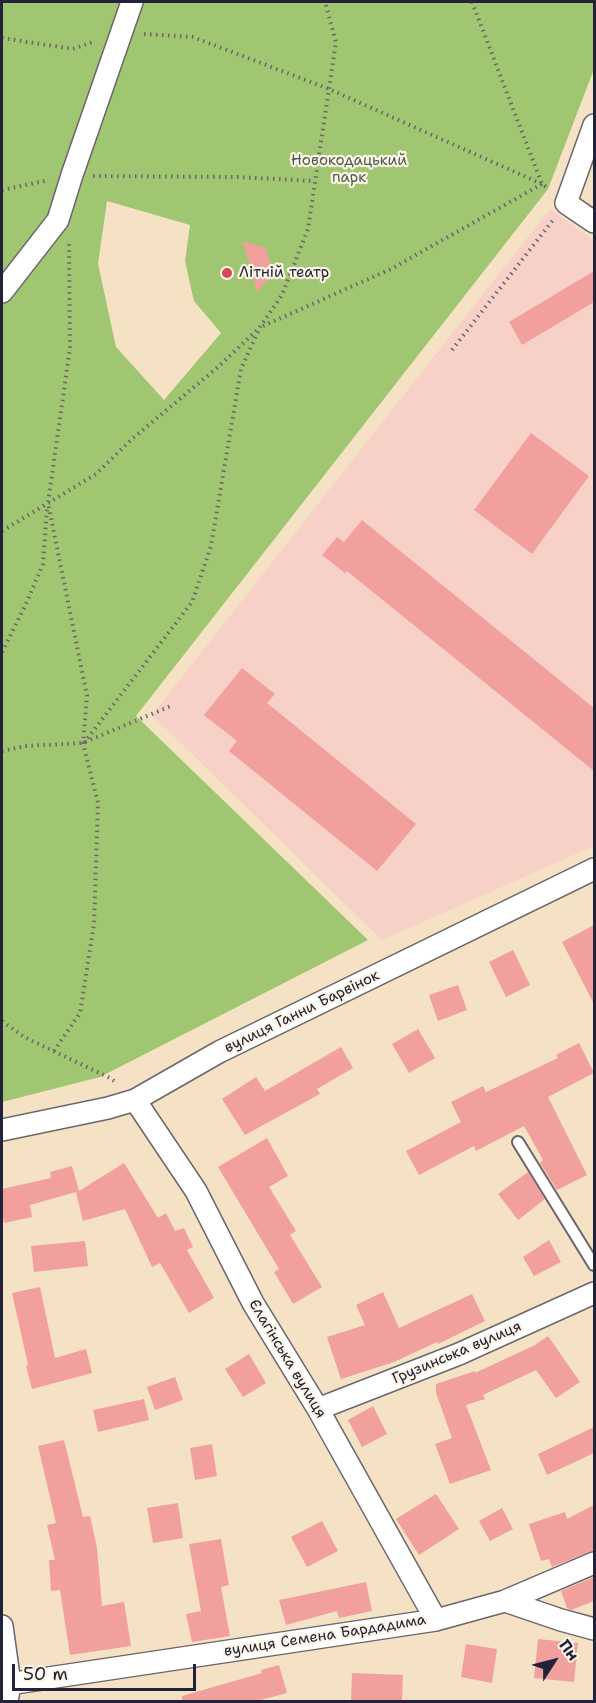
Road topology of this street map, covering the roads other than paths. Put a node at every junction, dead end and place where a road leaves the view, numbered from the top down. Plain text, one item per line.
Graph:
1 (132, 2) edge
2 (594, 125) edge
3 (594, 222) edge
4 (2, 292) edge
5 (594, 869) edge
6 (135, 1100) junction
7 (2, 1130) edge
8 (518, 1142) dead end
9 (594, 1265) edge
10 (594, 1293) edge
11 (318, 1409) junction
12 (594, 1563) edge
13 (505, 1601) junction
14 (436, 1620) junction
15 (2, 1626) edge
16 (594, 1629) edge
17 (6, 1690) edge

1 - 4 street
2 - 3 street
5 - 6 street, вулиця Ганни Барвінок
6 - 7 street, вулиця Ганни Барвінок
6 - 11 street, Єлагінська вулиця
8 - 9 lane
10 - 11 street, Грузинська вулиця
11 - 14 street, Єлагінська вулиця
12 - 13 street, вулиця Семена Бардадима
13 - 14 street, вулиця Семена Бардадима
13 - 16 street
14 - 17 street, вулиця Семена Бардадима
15 - 17 street

